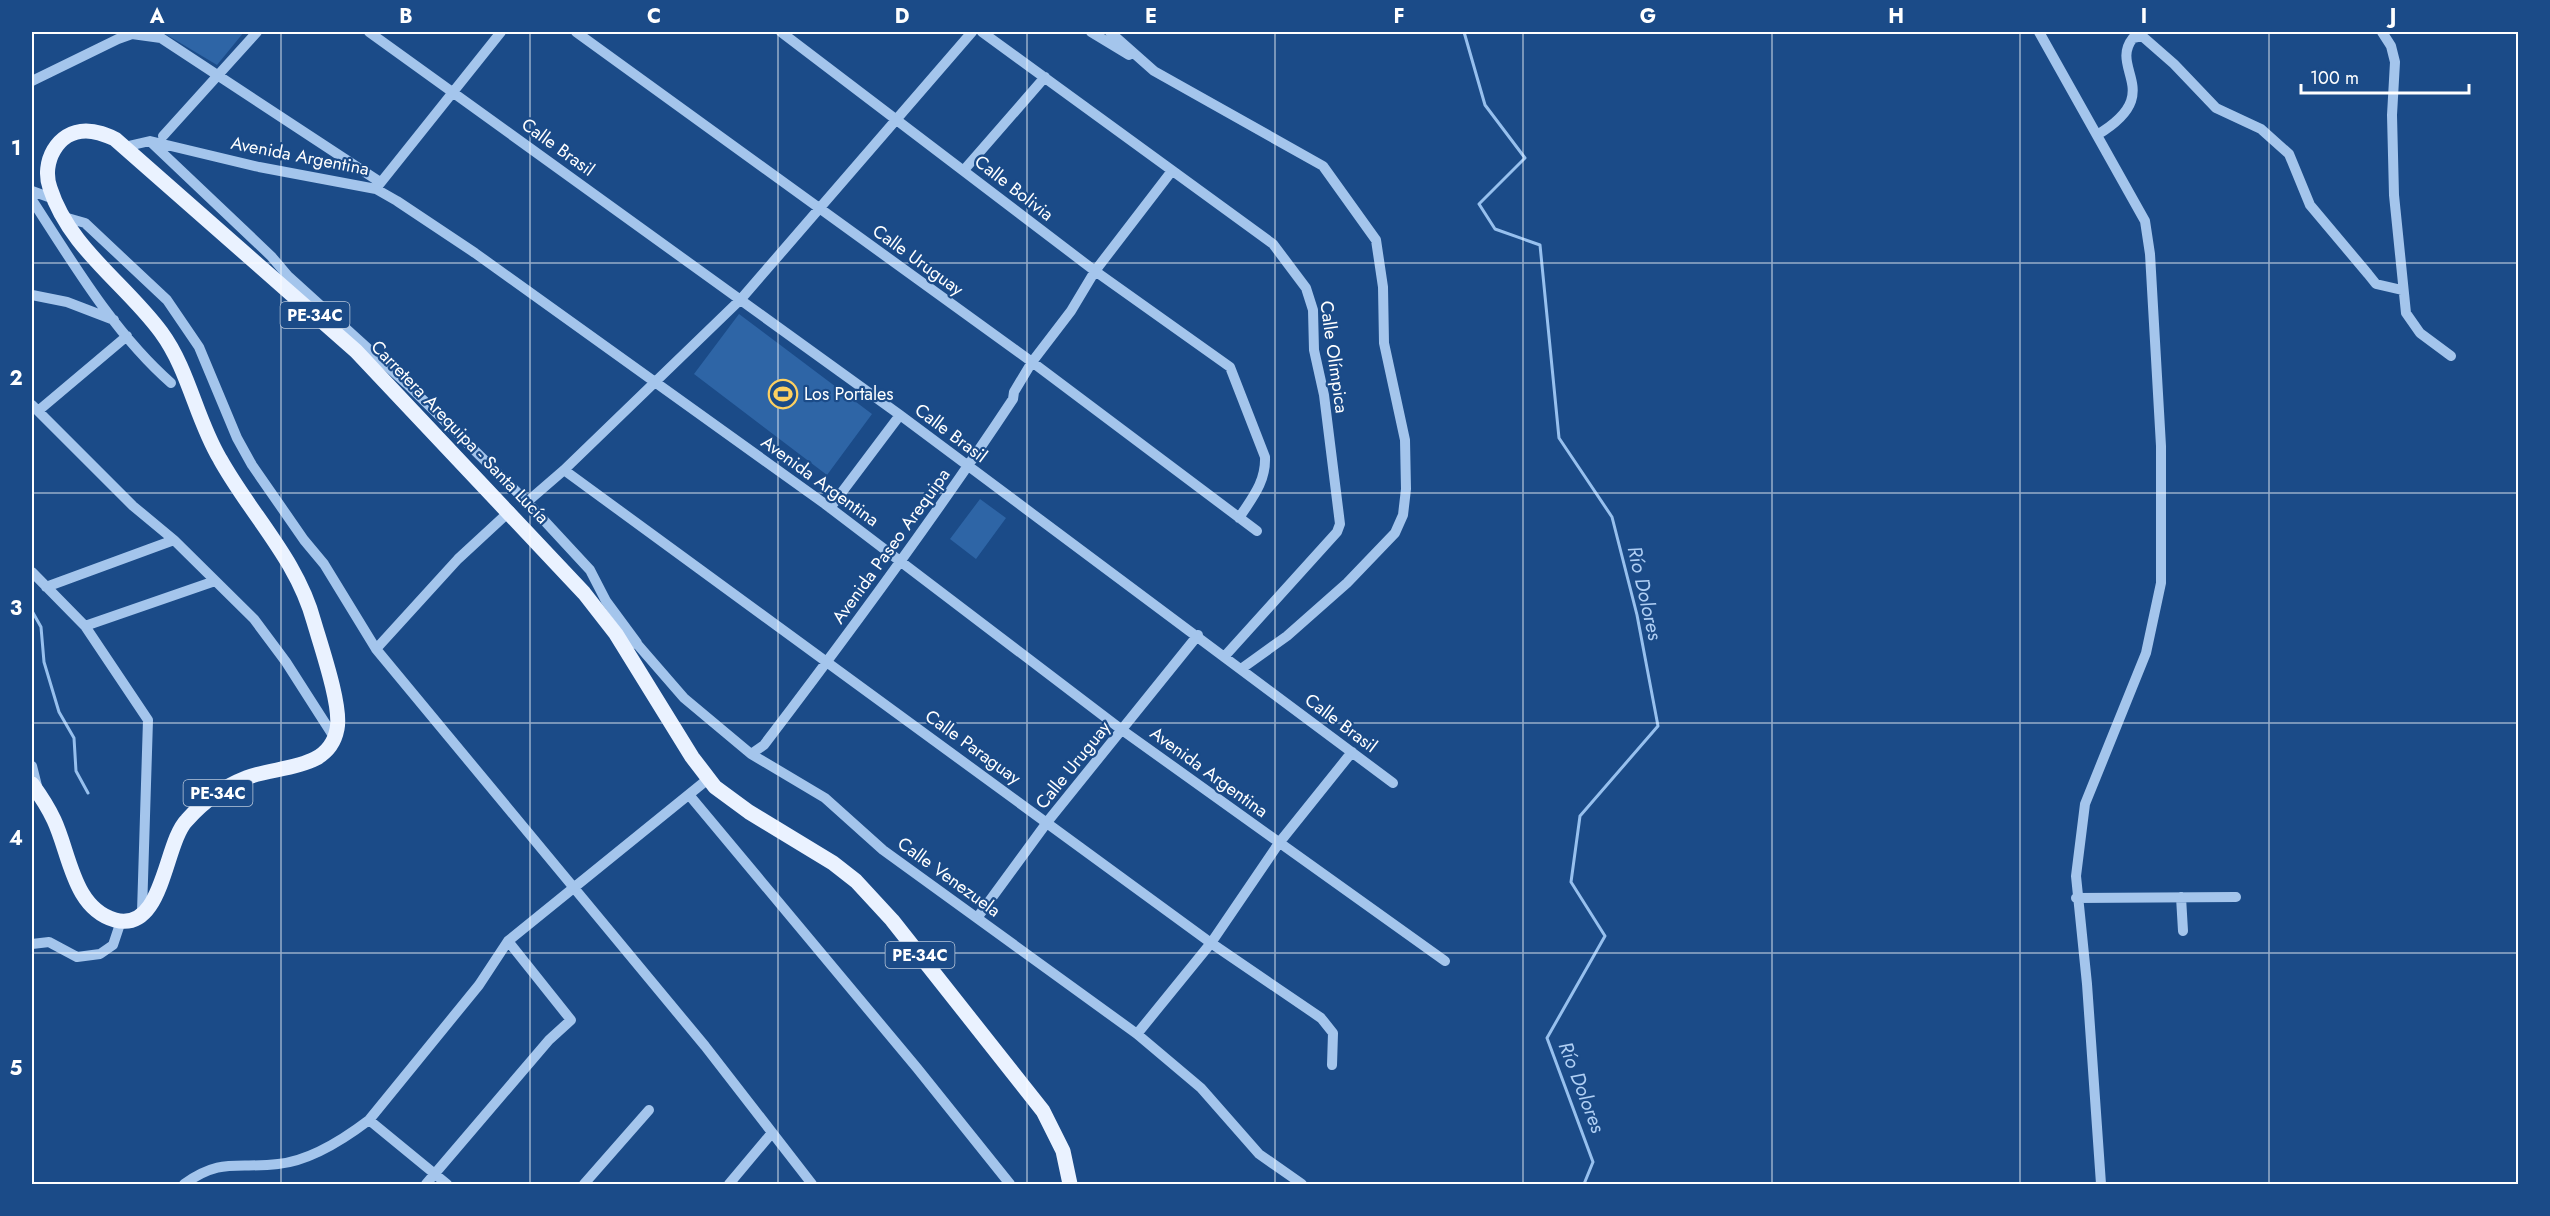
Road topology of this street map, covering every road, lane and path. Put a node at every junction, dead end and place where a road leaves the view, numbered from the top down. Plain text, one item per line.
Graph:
1 (257, 32) edge
2 (360, 32) edge
3 (501, 32) edge
4 (576, 32) edge
5 (781, 32) edge
6 (972, 32) edge
7 (982, 32) edge
8 (1091, 32) edge
9 (1110, 32) edge
10 (2039, 32) edge
11 (2382, 32) edge
12 (372, 33) edge
13 (1154, 71) junction
14 (220, 76) junction
15 (1045, 77) junction
16 (32, 81) edge
17 (453, 92) junction
18 (896, 117) junction
19 (2097, 135) junction
20 (163, 136) dead end
21 (150, 141) junction
22 (124, 147) junction
23 (964, 170) junction
24 (1171, 172) junction
25 (378, 185) junction
26 (32, 191) edge
27 (54, 199) junction
28 (32, 200) edge
29 (819, 208) junction
30 (64, 217) junction
31 (1095, 271) junction
32 (2402, 290) junction
33 (32, 295) edge
34 (741, 299) junction
35 (116, 321) junction
36 (128, 336) junction
37 (2451, 356) dead end
38 (1032, 363) junction
39 (654, 381) junction
40 (171, 383) dead end
41 (35, 408) edge
42 (900, 415) junction
43 (968, 466) junction
44 (564, 470) junction
45 (527, 502) junction
46 (830, 508) junction
47 (510, 512) junction
48 (1239, 518) junction
49 (1257, 531) dead end
50 (174, 540) junction
51 (899, 561) junction
52 (32, 572) edge
53 (215, 581) junction
54 (46, 587) junction
55 (85, 626) junction
56 (616, 634) junction
57 (1198, 635) junction
58 (638, 645) junction
59 (376, 649) junction
60 (1224, 657) junction
61 (827, 662) junction
62 (1241, 669) junction
63 (1122, 730) junction
64 (334, 737) junction
65 (1352, 752) junction
66 (751, 754) junction
67 (32, 766) edge
68 (708, 779) junction
69 (1392, 783) dead end
70 (35, 789) edge
71 (690, 796) junction
72 (1048, 821) junction
73 (1279, 843) junction
74 (572, 888) junction
75 (2181, 897) junction
76 (2236, 897) dead end
77 (2076, 898) junction
78 (142, 912) junction
79 (976, 918) junction
80 (121, 921) junction
81 (2183, 931) dead end
82 (508, 941) junction
83 (1211, 943) junction
84 (32, 944) edge
85 (1445, 961) dead end
86 (1137, 1034) junction
87 (1332, 1065) dead end
88 (649, 1110) dead end
89 (369, 1120) junction
90 (771, 1134) junction
91 (796, 1164) junction
92 (435, 1174) junction
93 (184, 1185) edge
94 (426, 1185) edge
95 (447, 1185) edge
96 (584, 1185) edge
97 (729, 1185) edge
98 (804, 1185) edge
99 (812, 1185) edge
100 (1010, 1185) edge
101 (1070, 1185) edge
102 (1302, 1185) edge
103 (2101, 1185) edge

1 - 14 street
2 - 12 street
3 - 17 street
4 - 29 street, Calle Uruguay
5 - 18 street, Calle Bolivia
6 - 18 street
7 - 15 street, Calle Olímpica
8 - 13 street
9 - 13 street
10 - 19 street
11 - 32 street
12 - 17 street, Calle Brasil
13 - 62 street
14 - 16 street
14 - 20 street
14 - 25 street
15 - 23 street
15 - 24 street, Calle Olímpica
17 - 25 street
17 - 34 street, Calle Brasil
18 - 23 street, Calle Bolivia
18 - 29 street
19 - 32 street
19 - 77 street
21 - 22 street, Avenida Argentina
21 - 25 street, Avenida Argentina
21 - 45 street
22 - 27 main road, Carretera Arequipa - Santa Lucía / PE-34C
22 - 47 main road, Carretera Arequipa - Santa Lucía / PE-34C
23 - 31 street, Calle Bolivia
24 - 31 street, Avenida Paseo Arequipa
24 - 60 street, Calle Olímpica
25 - 39 street, Avenida Argentina
26 - 27 street
27 - 30 main road, Carretera Arequipa - Santa Lucía / PE-34C
28 - 35 street
29 - 34 street
29 - 38 street, Calle Uruguay
30 - 59 street
30 - 64 main road, Carretera Arequipa - Santa Lucía / PE-34C
31 - 38 street, Avenida Paseo Arequipa
31 - 48 street, Calle Bolivia
32 - 37 street
33 - 35 street
34 - 39 street
34 - 42 street, Calle Brasil
35 - 36 street
36 - 40 street
36 - 41 street
38 - 43 street, Avenida Paseo Arequipa
38 - 48 street, Calle Uruguay
39 - 44 street
39 - 46 street, Avenida Argentina
41 - 50 street
42 - 43 street, Calle Brasil
42 - 46 street
43 - 51 street, Avenida Paseo Arequipa
43 - 57 street, Calle Brasil
44 - 45 street
44 - 61 street, Calle Paraguay
45 - 58 street
46 - 51 street, Avenida Argentina
47 - 56 main road, Carretera Arequipa - Santa Lucía / PE-34C
47 - 59 street
48 - 49 street, Calle Uruguay
50 - 53 street
50 - 54 street
51 - 61 street, Avenida Paseo Arequipa
51 - 63 street, Avenida Argentina
52 - 54 street
53 - 55 street
53 - 64 street
54 - 55 street
55 - 78 street
56 - 58 street, Calle Venezuela
56 - 68 main road, Carretera Arequipa - Santa Lucía / PE-34C
57 - 60 street, Calle Brasil
57 - 63 street, Calle Uruguay
58 - 66 street, Calle Venezuela
59 - 74 street
60 - 62 street, Calle Brasil
61 - 66 street, Avenida Paseo Arequipa
61 - 72 street, Calle Paraguay
62 - 65 street, Calle Brasil
63 - 72 street, Calle Uruguay
63 - 73 street, Avenida Argentina
64 - 78 main road, PE-34C
65 - 69 street, Calle Brasil
65 - 73 street
66 - 79 street, Calle Venezuela
67 - 70 street
68 - 71 street
68 - 101 main road, Carretera Arequipa - Santa Lucía / PE-34C
70 - 80 main road
71 - 74 street
71 - 100 street
72 - 79 street, Calle Uruguay
72 - 83 street, Calle Paraguay
73 - 83 street
73 - 85 street, Avenida Argentina
74 - 82 street
74 - 90 street
75 - 76 street
75 - 77 street
75 - 81 street
77 - 103 street
78 - 80 main road, PE-34C
79 - 86 street, Calle Venezuela
80 - 84 street
82 - 89 street
82 - 92 street
83 - 86 street
83 - 87 street, Calle Paraguay
86 - 102 street, Calle Venezuela
88 - 96 street
89 - 92 street
89 - 93 street
90 - 91 street
90 - 97 street
91 - 98 street
91 - 99 street
92 - 94 street
92 - 95 street

